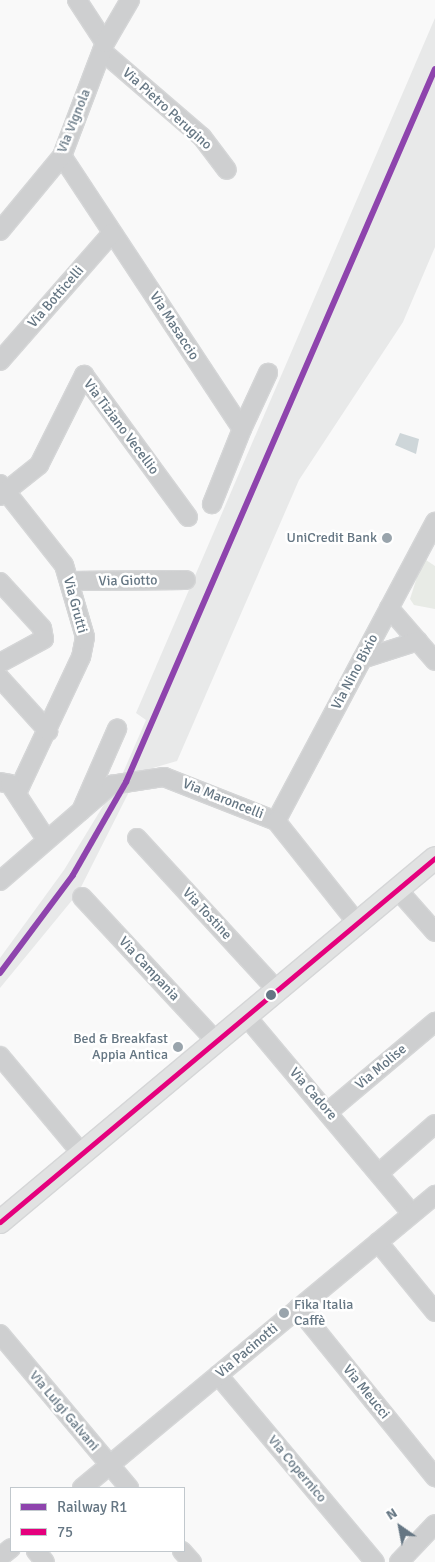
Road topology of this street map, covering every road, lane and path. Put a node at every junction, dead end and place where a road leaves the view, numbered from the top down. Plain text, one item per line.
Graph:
1 (77, 0) edge
2 (130, 0) edge
3 (103, 47) junction
4 (62, 156) junction
5 (227, 170) dead end
6 (0, 231) edge
7 (112, 232) junction
8 (0, 361) edge
9 (268, 373) dead end
10 (242, 430) junction
11 (2, 491) edge
12 (212, 504) dead end
13 (188, 517) dead end
14 (435, 522) edge
15 (186, 580) dead end
16 (70, 581) junction
17 (0, 582) edge
18 (389, 608) junction
19 (418, 641) junction
20 (362, 659) junction
21 (435, 661) edge
22 (0, 663) edge
23 (0, 678) edge
24 (117, 729) dead end
25 (48, 731) junction
26 (0, 782) edge
27 (17, 793) junction
28 (81, 811) junction
29 (276, 821) junction
30 (137, 838) dead end
31 (46, 839) junction
32 (435, 858) edge
33 (0, 881) edge
34 (397, 889) junction
35 (82, 897) dead end
36 (357, 923) junction
37 (435, 932) edge
38 (276, 990) junction
39 (246, 1016) junction
40 (435, 1022) edge
41 (216, 1042) junction
42 (0, 1056) edge
43 (328, 1112) junction
44 (432, 1131) edge
45 (82, 1154) junction
46 (379, 1173) junction
47 (435, 1195) edge
48 (412, 1214) junction
49 (0, 1222) edge
50 (378, 1242) junction
51 (298, 1308) junction
52 (435, 1312) edge
53 (0, 1334) edge
54 (218, 1376) junction
55 (109, 1465) junction
56 (435, 1476) edge
57 (83, 1487) edge
58 (128, 1487) edge
59 (435, 1524) edge
60 (37, 1552) edge
61 (183, 1552) edge
62 (45, 1562) edge
63 (192, 1562) edge
64 (375, 1562) edge
65 (399, 1562) edge

1 - 3 street, Via Pietro Perugino
2 - 3 street, Via Vignola
3 - 4 street, Via Vignola
3 - 5 street, Via Pietro Perugino
4 - 6 street, Via Vignola
4 - 7 street, Via Masaccio
7 - 8 street, Via Botticelli
7 - 10 street, Via Masaccio
9 - 10 street
10 - 12 street
11 - 13 street, Via Tiziano Vecellio
11 - 16 street, Via Grutti
14 - 18 street, Via Nino Bixio
15 - 16 street, Via Giotto
16 - 25 street, Via Grutti
17 - 22 street
18 - 19 street
18 - 20 street, Via Nino Bixio
19 - 20 street
19 - 21 street
20 - 29 street, Via Nino Bixio
23 - 25 street
24 - 28 street
25 - 27 street, Via Grutti
26 - 27 street
27 - 31 street
28 - 29 street, Via Maroncelli
28 - 31 street, Via Maroncelli
29 - 36 street, Via Maroncelli
30 - 38 street, Via Tostine
31 - 33 street, Via Maroncelli
32 - 34 main road
34 - 36 main road
34 - 37 street
35 - 41 street, Via Campania
36 - 38 main road
38 - 39 main road
39 - 41 main road
39 - 43 street, Via Cadore
40 - 43 street, Via Molise
41 - 45 main road
42 - 45 street
43 - 46 street, Via Cadore
44 - 46 street
45 - 49 main road
46 - 48 street, Via Cadore
47 - 48 street, Via Pacinotti
48 - 50 street, Via Pacinotti
50 - 51 street, Via Pacinotti
50 - 52 street
51 - 54 street, Via Pacinotti
51 - 56 street, Via Meucci
53 - 55 street, Via Luigi Galvani
54 - 55 street, Via Pacinotti
54 - 64 street, Via Copernico
55 - 57 street, Via Pacinotti
55 - 58 street, Via Luigi Galvani
59 - 65 street
60 - 62 street
61 - 63 street

